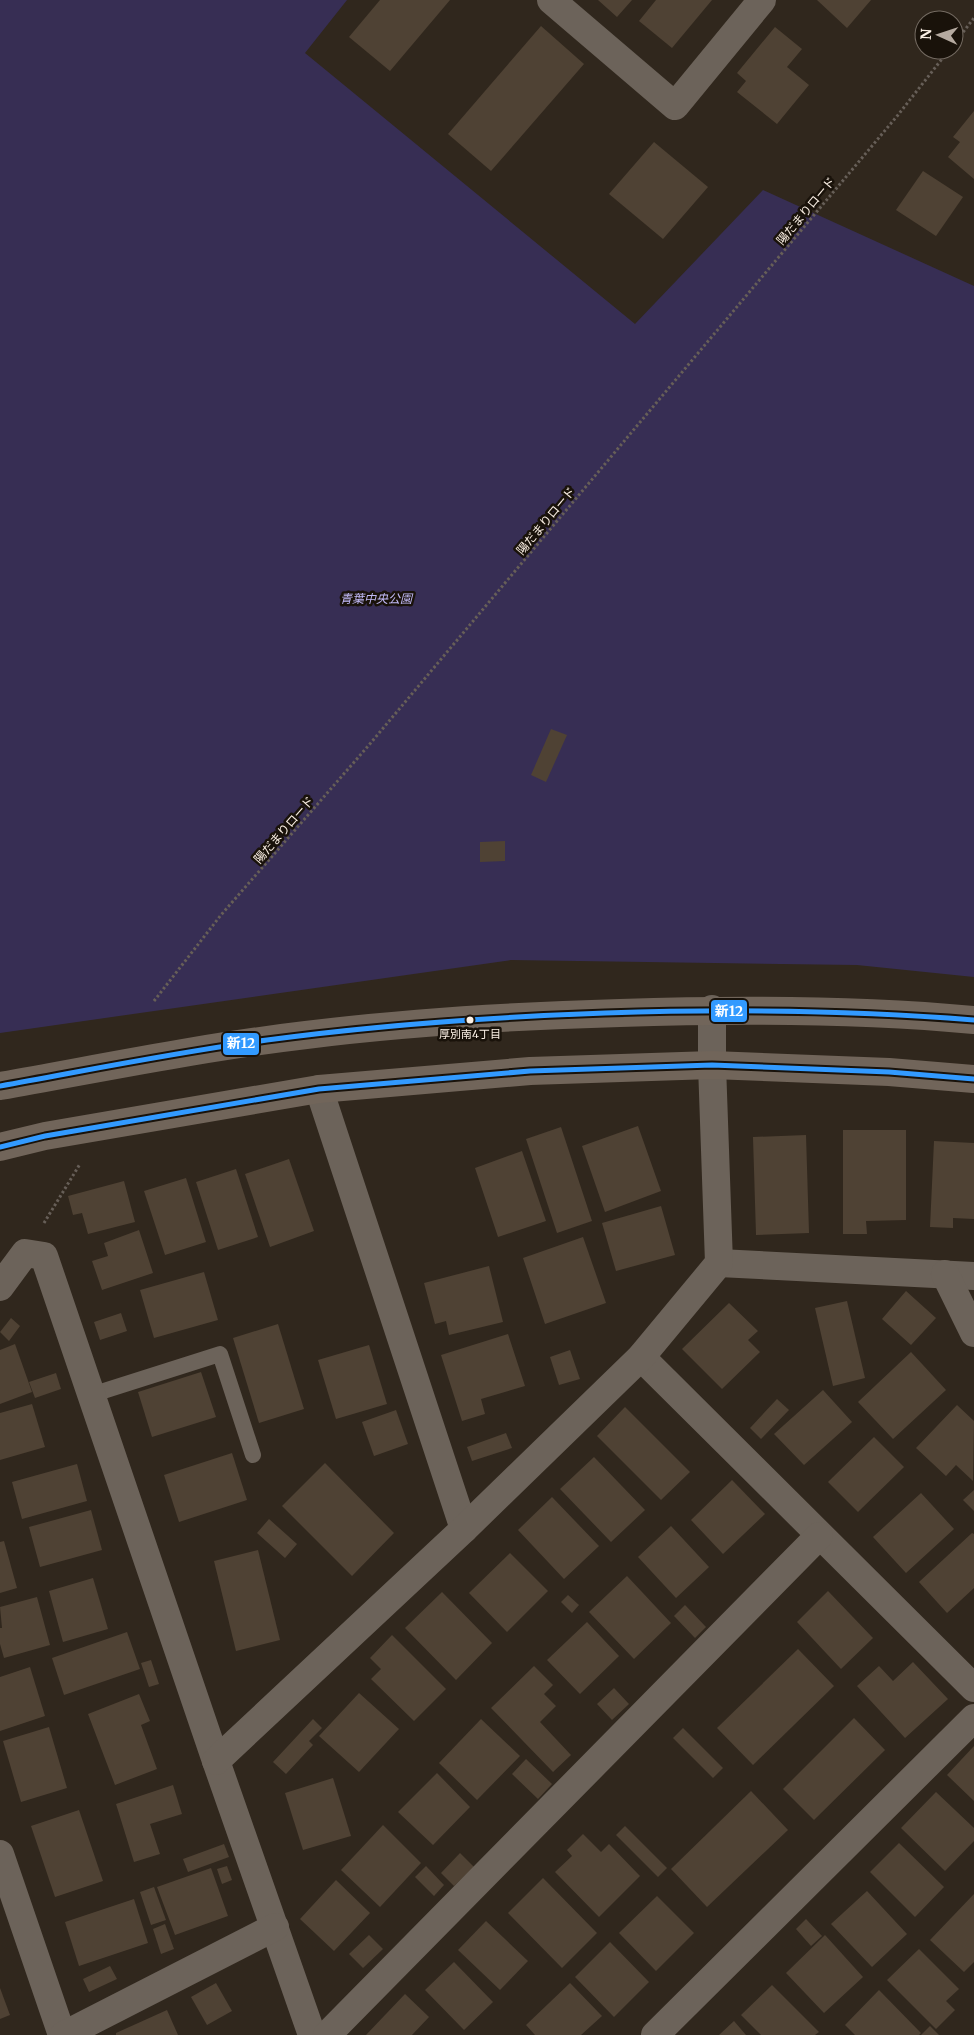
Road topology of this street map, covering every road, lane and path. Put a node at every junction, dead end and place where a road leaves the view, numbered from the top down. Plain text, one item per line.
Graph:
1 (551, 0) edge
2 (762, 0) edge
3 (974, 18) edge
4 (964, 31) edge
5 (941, 60) edge
6 (154, 1001) dead end
7 (712, 1009) junction
8 (974, 1020) edge
9 (712, 1065) junction
10 (974, 1079) edge
11 (0, 1086) edge
12 (319, 1088) junction
13 (103, 1126) junction
14 (0, 1147) edge
15 (25, 1253) junction
16 (718, 1263) junction
17 (945, 1274) junction
18 (974, 1276) edge
19 (0, 1287) edge
20 (974, 1333) edge
21 (641, 1357) junction
22 (91, 1395) junction
23 (254, 1455) dead end
24 (464, 1529) junction
25 (819, 1536) junction
26 (974, 1688) edge
27 (974, 1718) edge
28 (216, 1761) junction
29 (0, 1854) edge
30 (275, 1927) junction
31 (63, 2035) edge
32 (312, 2035) edge
33 (327, 2035) edge
34 (655, 2035) edge

1 - 2 street
3 - 4 path
5 - 6 path, 陽だまりロード
7 - 8 main road
7 - 9 street
7 - 11 main road
9 - 10 main road
9 - 12 main road
9 - 16 street
12 - 13 main road
12 - 24 street
13 - 14 main road
13 - 15 path
15 - 19 street
15 - 22 street
16 - 17 street
16 - 21 street
17 - 18 street
17 - 20 street
21 - 24 street
21 - 25 street
22 - 23 lane
22 - 28 street
24 - 28 street
25 - 26 street
25 - 33 street
27 - 34 street
28 - 30 street
29 - 31 street
30 - 31 street
30 - 32 street

